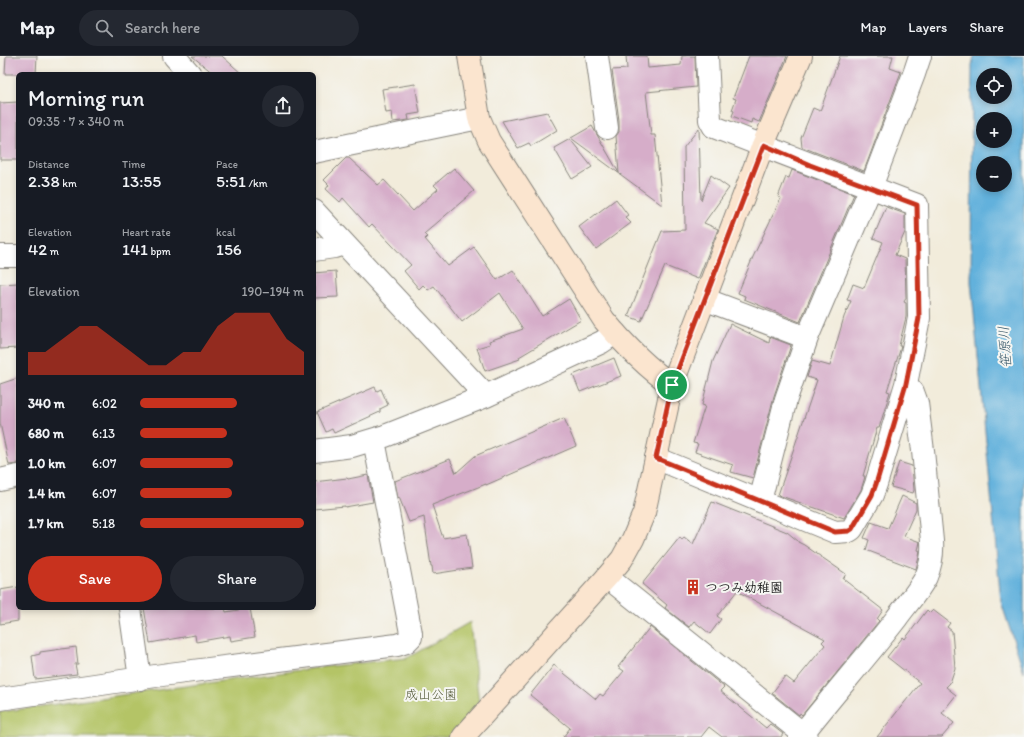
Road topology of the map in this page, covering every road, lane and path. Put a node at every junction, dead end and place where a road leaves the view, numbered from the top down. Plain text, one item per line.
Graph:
1 (174, 56) edge
2 (469, 56) edge
3 (596, 56) edge
4 (707, 56) edge
5 (801, 56) edge
6 (920, 56) edge
7 (188, 72) edge
8 (479, 118) junction
9 (607, 128) dead end
10 (764, 145) junction
11 (316, 152) edge
12 (871, 187) junction
13 (316, 213) edge
14 (343, 244) junction
15 (316, 250) edge
16 (0, 256) edge
17 (16, 256) edge
18 (704, 299) junction
19 (615, 333) junction
20 (807, 338) junction
21 (906, 384) junction
22 (672, 385) junction
23 (486, 396) junction
24 (374, 440) junction
25 (316, 452) edge
26 (656, 458) junction
27 (16, 476) edge
28 (0, 480) edge
29 (760, 501) junction
30 (607, 577) junction
31 (130, 610) edge
32 (140, 679) junction
33 (0, 699) edge
34 (803, 736) edge
35 (463, 737) edge

1 - 7 street
2 - 8 street
3 - 9 street
4 - 10 street
5 - 10 street
6 - 12 street
8 - 11 street
8 - 19 street
10 - 12 street
10 - 18 street
12 - 20 street
12 - 21 street
13 - 14 street
14 - 15 street
14 - 23 street
16 - 17 street
18 - 20 street
18 - 22 street
19 - 22 street
19 - 23 street
20 - 29 street
21 - 29 street
21 - 34 street
22 - 26 street
23 - 24 street
24 - 25 street
24 - 32 street
26 - 29 street
26 - 30 street
27 - 28 street
30 - 34 street
30 - 35 street
31 - 32 street
32 - 33 street

